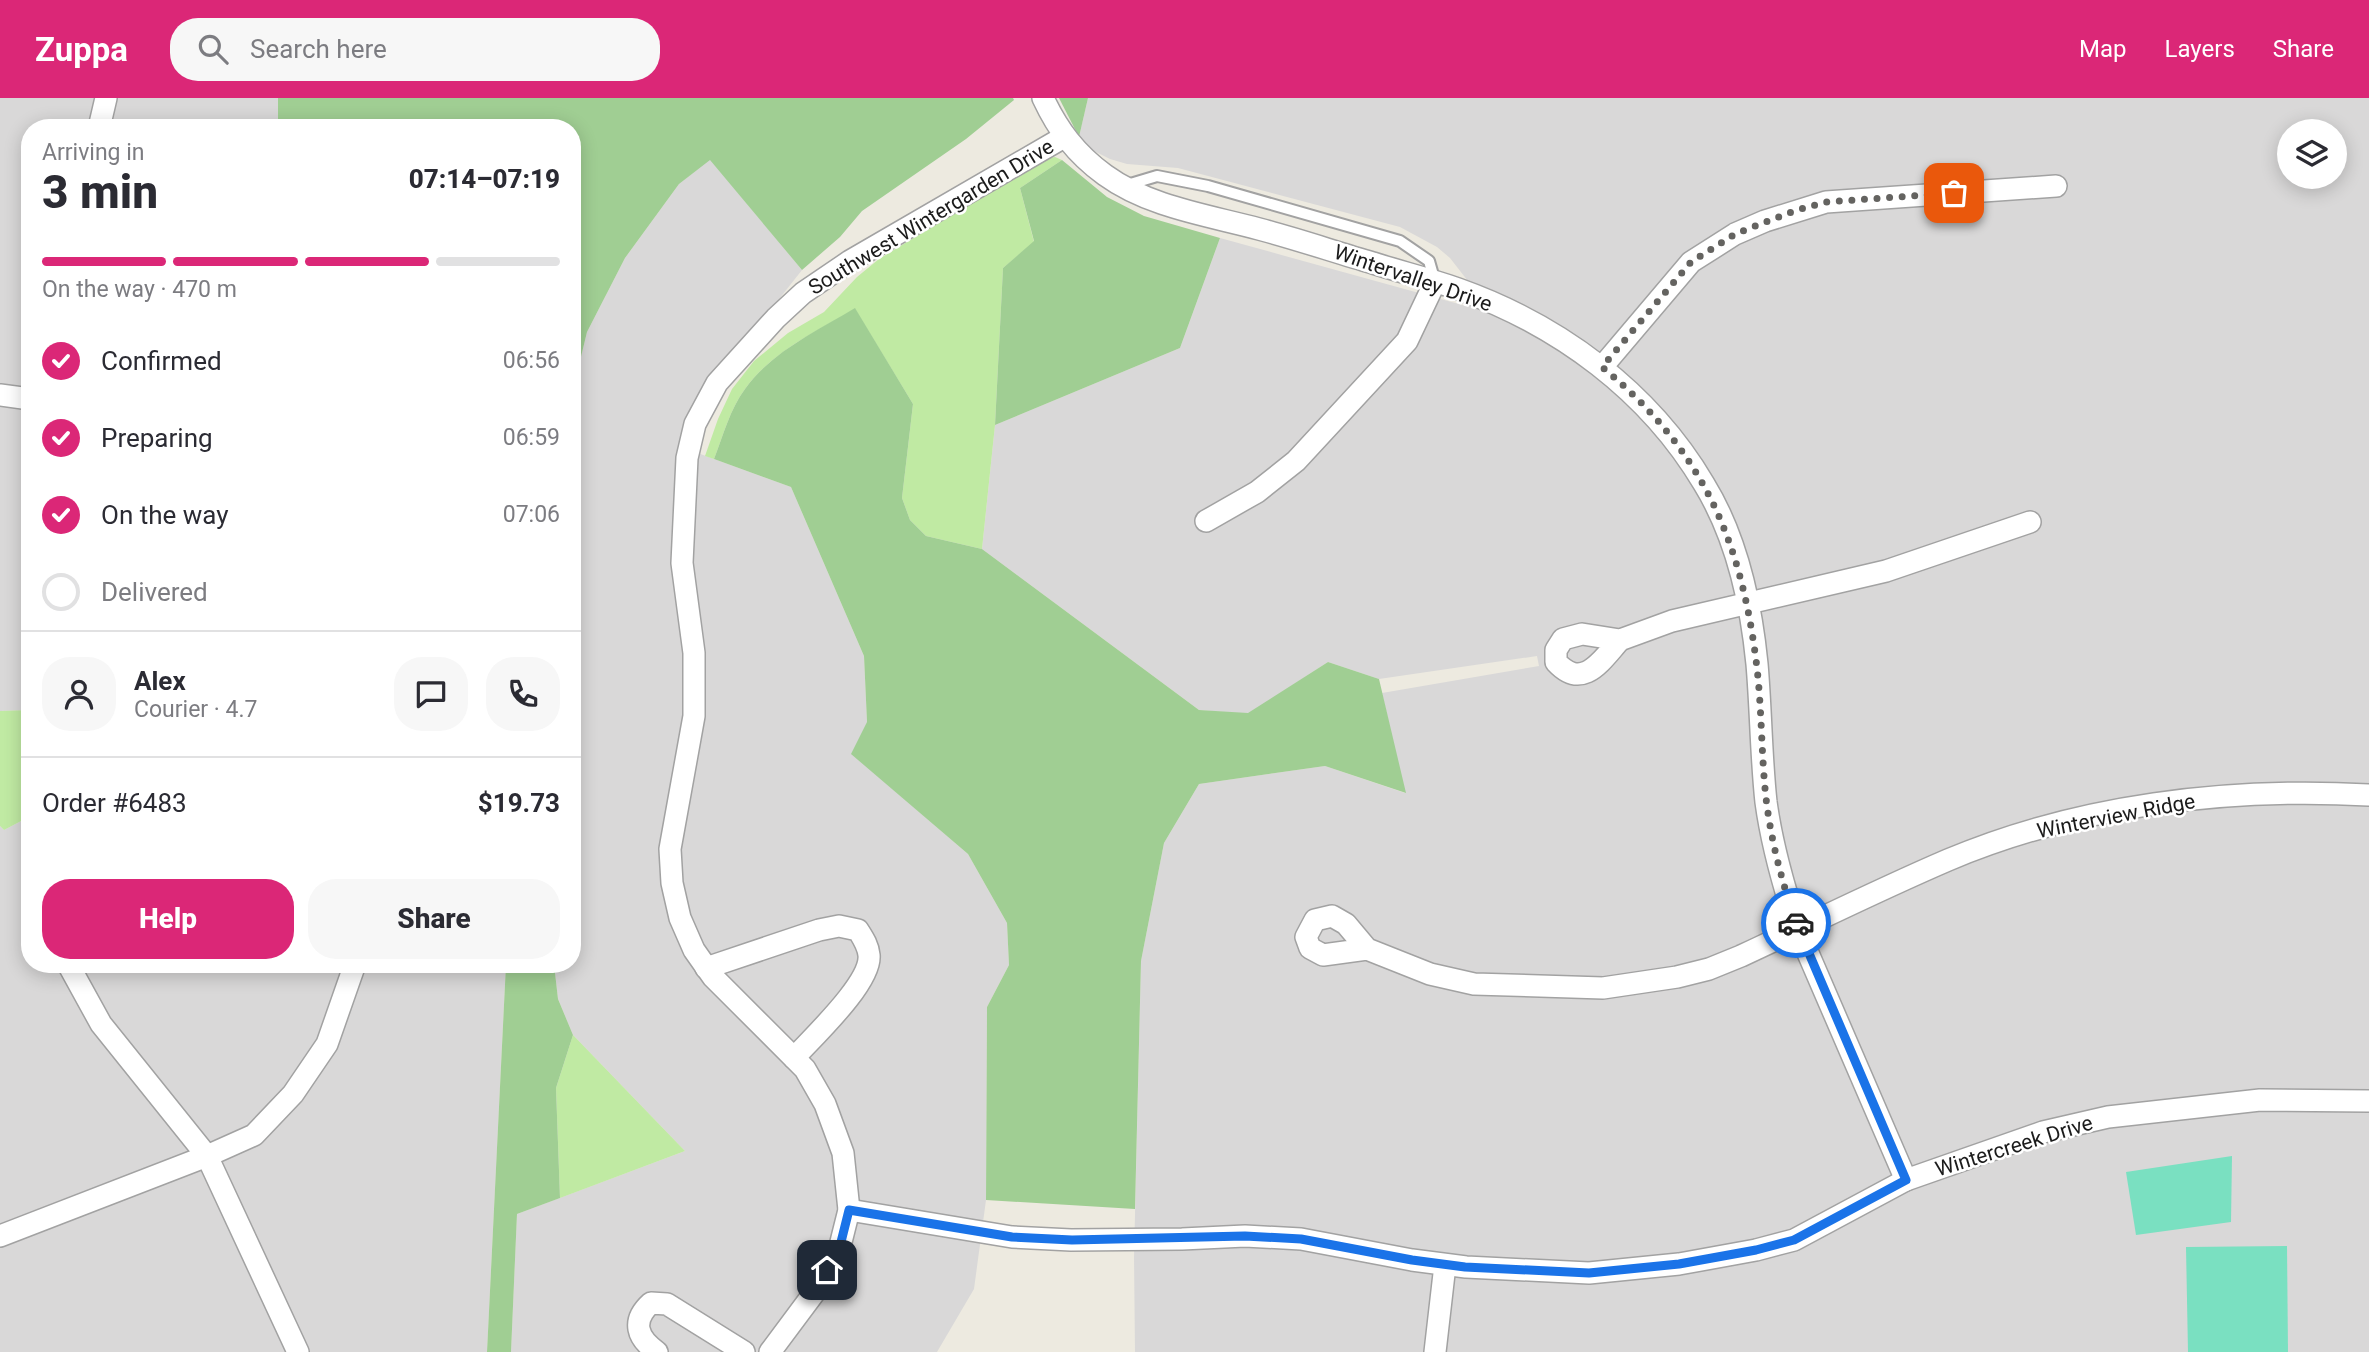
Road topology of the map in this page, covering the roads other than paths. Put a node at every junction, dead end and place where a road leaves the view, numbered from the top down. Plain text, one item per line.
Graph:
1 (106, 98) edge
2 (1042, 98) edge
3 (101, 119) edge
4 (1064, 137) junction
5 (1125, 186) junction
6 (2056, 186) dead end
7 (1436, 282) junction
8 (1602, 367) junction
9 (0, 395) edge
10 (21, 395) edge
11 (1206, 521) dead end
12 (2029, 522) dead end
13 (1747, 603) junction
14 (1620, 640) dead end
15 (2369, 795) edge
16 (1798, 930) junction
17 (1367, 949) dead end
18 (706, 968) junction
19 (73, 973) edge
20 (352, 973) edge
21 (794, 1058) junction
22 (2369, 1101) edge
23 (207, 1156) junction
24 (1906, 1180) junction
25 (849, 1210) junction
26 (0, 1236) edge
27 (1445, 1265) junction
28 (298, 1352) edge
29 (657, 1352) edge
30 (744, 1352) edge
31 (770, 1352) edge
32 (1435, 1352) edge

1 - 3 street
2 - 4 street, Wintervalley Drive
4 - 5 street, Wintervalley Drive
4 - 18 street, Southwest Wintergarden Drive
5 - 7 street, Wintervalley Drive
5 - 7 lane
6 - 8 street
7 - 8 street, Wintervalley Drive
7 - 11 street
8 - 13 street, Wintervalley Drive
9 - 10 street
12 - 13 street
13 - 14 street
13 - 16 street, Wintervalley Drive
15 - 16 street, Winterview Ridge
16 - 17 street, Winterview Ridge
16 - 24 street, Wintervalley Drive
18 - 21 street, Southwest Wintergarden Drive
18 - 21 street
19 - 23 street
20 - 23 street
21 - 25 street, Southwest Wintergarden Drive
22 - 24 street, Wintercreek Drive
23 - 26 street
23 - 28 street
24 - 27 street, Wintercreek Drive
25 - 27 street, Wintercreek Drive
25 - 31 street, Southwest Wintergarden Drive
27 - 32 street
29 - 30 street

